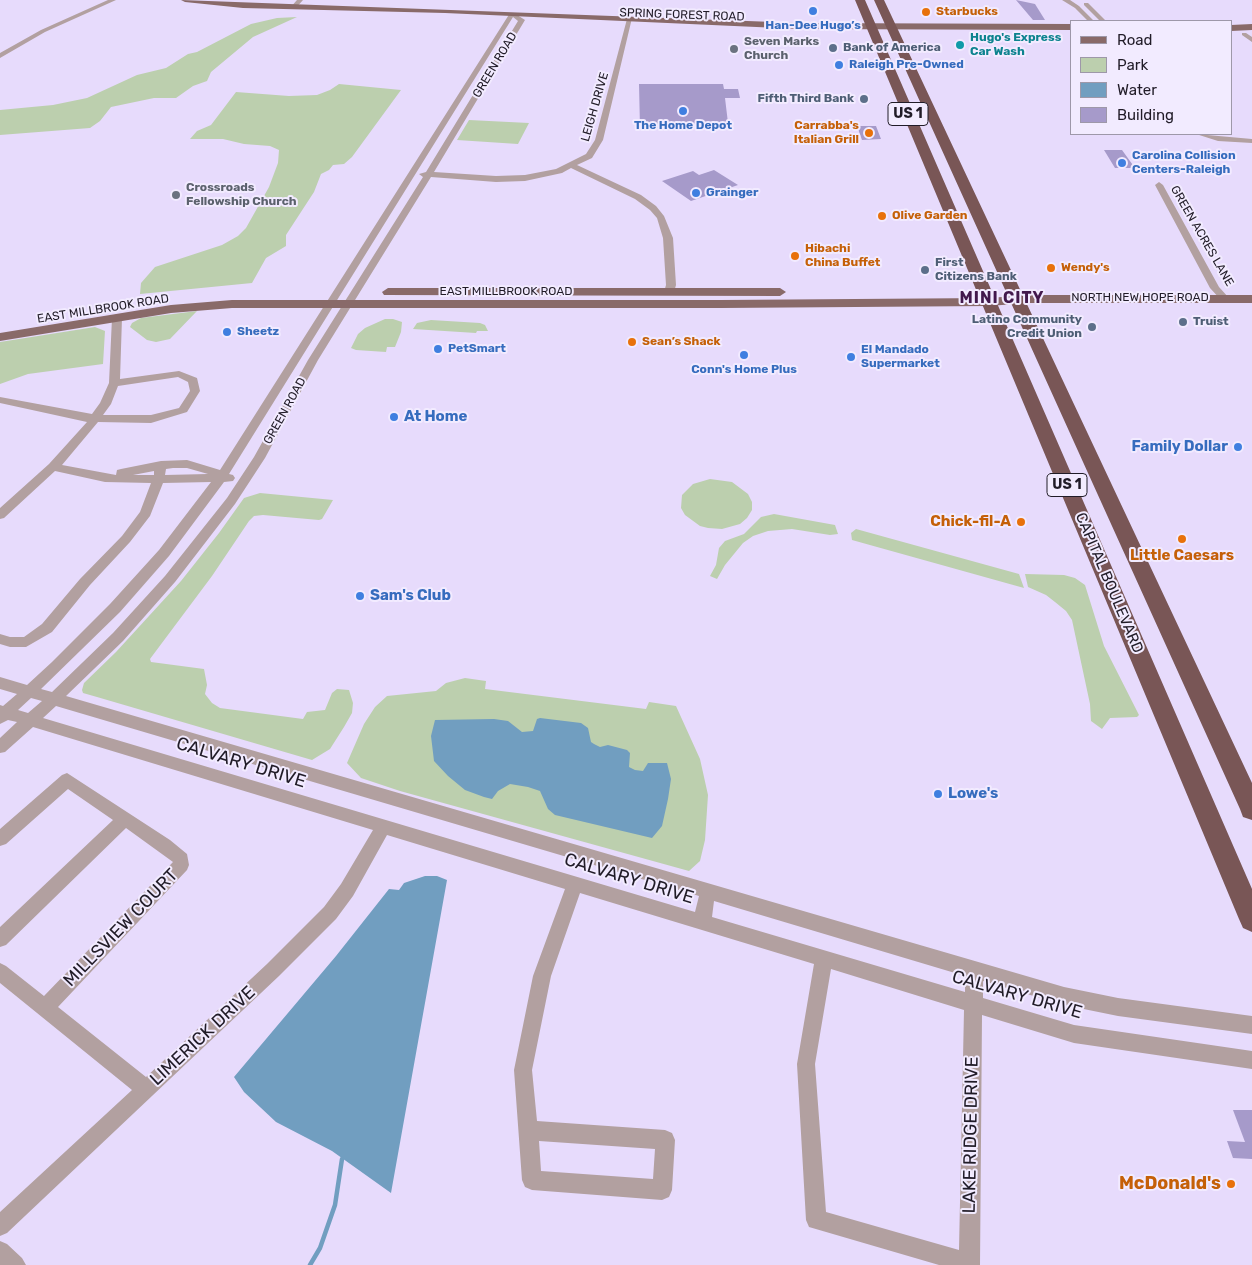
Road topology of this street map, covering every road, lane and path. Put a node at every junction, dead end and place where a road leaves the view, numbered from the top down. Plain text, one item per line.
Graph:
1 (113, 0) edge
2 (185, 0) edge
3 (300, 0) edge
4 (860, 0) edge
5 (879, 0) edge
6 (1065, 0) edge
7 (1077, 0) edge
8 (293, 8) junction
9 (510, 17) junction
10 (522, 20) junction
11 (1090, 20) edge
12 (1102, 20) edge
13 (630, 22) junction
14 (1070, 27) edge
15 (1252, 27) edge
16 (1232, 28) edge
17 (873, 30) junction
18 (893, 30) junction
19 (1070, 32) edge
20 (1244, 34) dead end
21 (1252, 40) edge
22 (0, 56) edge
23 (470, 82) junction
24 (484, 83) junction
25 (457, 101) junction
26 (472, 102) junction
27 (1204, 135) edge
28 (1252, 141) edge
29 (572, 166) junction
30 (412, 173) junction
31 (430, 174) junction
32 (1159, 186) dead end
33 (338, 292) junction
34 (357, 292) junction
35 (987, 297) junction
36 (669, 298) junction
37 (1020, 298) junction
38 (1224, 298) junction
39 (1252, 298) edge
40 (331, 303) junction
41 (349, 304) junction
42 (117, 318) junction
43 (0, 325) edge
44 (0, 337) edge
45 (296, 359) junction
46 (313, 360) junction
47 (114, 382) junction
48 (0, 400) edge
49 (95, 419) junction
50 (161, 465) junction
51 (53, 466) junction
52 (96, 476) junction
53 (222, 477) junction
54 (159, 478) junction
55 (244, 481) junction
56 (0, 514) edge
57 (0, 639) edge
58 (0, 683) edge
59 (29, 692) junction
60 (54, 699) junction
61 (2, 714) edge
62 (30, 721) junction
63 (0, 746) edge
64 (1252, 809) edge
65 (125, 819) junction
66 (383, 827) junction
67 (0, 839) edge
68 (575, 884) junction
69 (708, 891) junction
70 (1252, 918) edge
71 (702, 922) junction
72 (0, 939) edge
73 (824, 959) junction
74 (974, 970) junction
75 (0, 972) edge
76 (973, 1004) junction
77 (44, 1008) junction
78 (1252, 1025) edge
79 (1252, 1060) edge
80 (146, 1089) junction
81 (528, 1130) junction
82 (0, 1226) edge
83 (0, 1251) edge
84 (969, 1264) edge
85 (15, 1265) edge

1 - 22 street
2 - 8 main road, SPRING FOREST ROAD
3 - 8 street
4 - 17 highway, CAPITAL BOULEVARD / US 1
5 - 18 highway, US 1
6 - 11 street
7 - 12 street
8 - 9 main road, SPRING FOREST ROAD
9 - 10 main road, SPRING FOREST ROAD
9 - 13 main road, SPRING FOREST ROAD
9 - 23 street, GREEN ROAD
10 - 13 main road, SPRING FOREST ROAD
10 - 24 street, GREEN ROAD
13 - 17 main road, SPRING FOREST ROAD
13 - 29 street, LEIGH DRIVE
14 - 18 main road, SPRING FOREST ROAD
15 - 16 main road
17 - 18 main road, SPRING FOREST ROAD
17 - 35 highway, CAPITAL BOULEVARD / US 1
18 - 19 main road, SPRING FOREST ROAD
18 - 37 highway, US 1
20 - 21 street
23 - 24 street
23 - 25 street, GREEN ROAD
24 - 26 street, GREEN ROAD
25 - 26 street
25 - 30 street, GREEN ROAD
26 - 31 street, GREEN ROAD
27 - 28 street
29 - 31 street, LEIGH DRIVE
29 - 36 street
30 - 31 street, LEIGH DRIVE
30 - 33 street, GREEN ROAD
31 - 34 street, GREEN ROAD
32 - 38 street, GREEN ACRES LANE
33 - 34 main road, EAST MILLBROOK ROAD
33 - 40 street, GREEN ROAD
33 - 43 main road, EAST MILLBROOK ROAD
34 - 36 main road, EAST MILLBROOK ROAD
34 - 41 street, GREEN ROAD
35 - 36 main road, EAST MILLBROOK ROAD
35 - 36 main road
35 - 37 main road, NORTH NEW HOPE ROAD
35 - 70 highway, CAPITAL BOULEVARD / US 1
36 - 41 main road, EAST MILLBROOK ROAD
37 - 38 main road, NORTH NEW HOPE ROAD
37 - 64 highway, US 1
38 - 39 main road, NORTH NEW HOPE ROAD
40 - 41 main road, EAST MILLBROOK ROAD
40 - 42 main road, EAST MILLBROOK ROAD
40 - 45 street, GREEN ROAD
41 - 46 street, GREEN ROAD
42 - 44 main road, EAST MILLBROOK ROAD
42 - 47 street
45 - 46 street
45 - 53 street, GREEN ROAD
46 - 55 street, GREEN ROAD
47 - 49 street
47 - 49 street
48 - 49 street
49 - 51 street
50 - 52 street
50 - 53 street
50 - 54 street
51 - 52 street
51 - 56 street
52 - 54 street
53 - 54 street
53 - 55 street
53 - 59 street, GREEN ROAD
54 - 57 street
55 - 60 street, GREEN ROAD
58 - 59 street, CALVARY DRIVE
59 - 60 street, CALVARY DRIVE
59 - 61 street, GREEN ROAD
60 - 62 street, GREEN ROAD
60 - 69 street, CALVARY DRIVE
61 - 62 street, CALVARY DRIVE
62 - 63 street, GREEN ROAD
62 - 66 street, CALVARY DRIVE
65 - 67 street, MILLSVIEW COURT
65 - 72 street
65 - 77 street, MILLSVIEW COURT
66 - 68 street, CALVARY DRIVE
66 - 80 street, LIMERICK DRIVE
68 - 71 street, CALVARY DRIVE
68 - 81 street
69 - 71 street
69 - 74 street, CALVARY DRIVE
71 - 73 street, CALVARY DRIVE
73 - 76 street, CALVARY DRIVE
73 - 84 street
74 - 76 street, LAKE RIDGE DRIVE
74 - 78 street, CALVARY DRIVE
75 - 77 street
76 - 79 street, CALVARY DRIVE
76 - 84 street, LAKE RIDGE DRIVE
77 - 80 street
80 - 82 street, LIMERICK DRIVE
81 - 81 street
83 - 85 street

